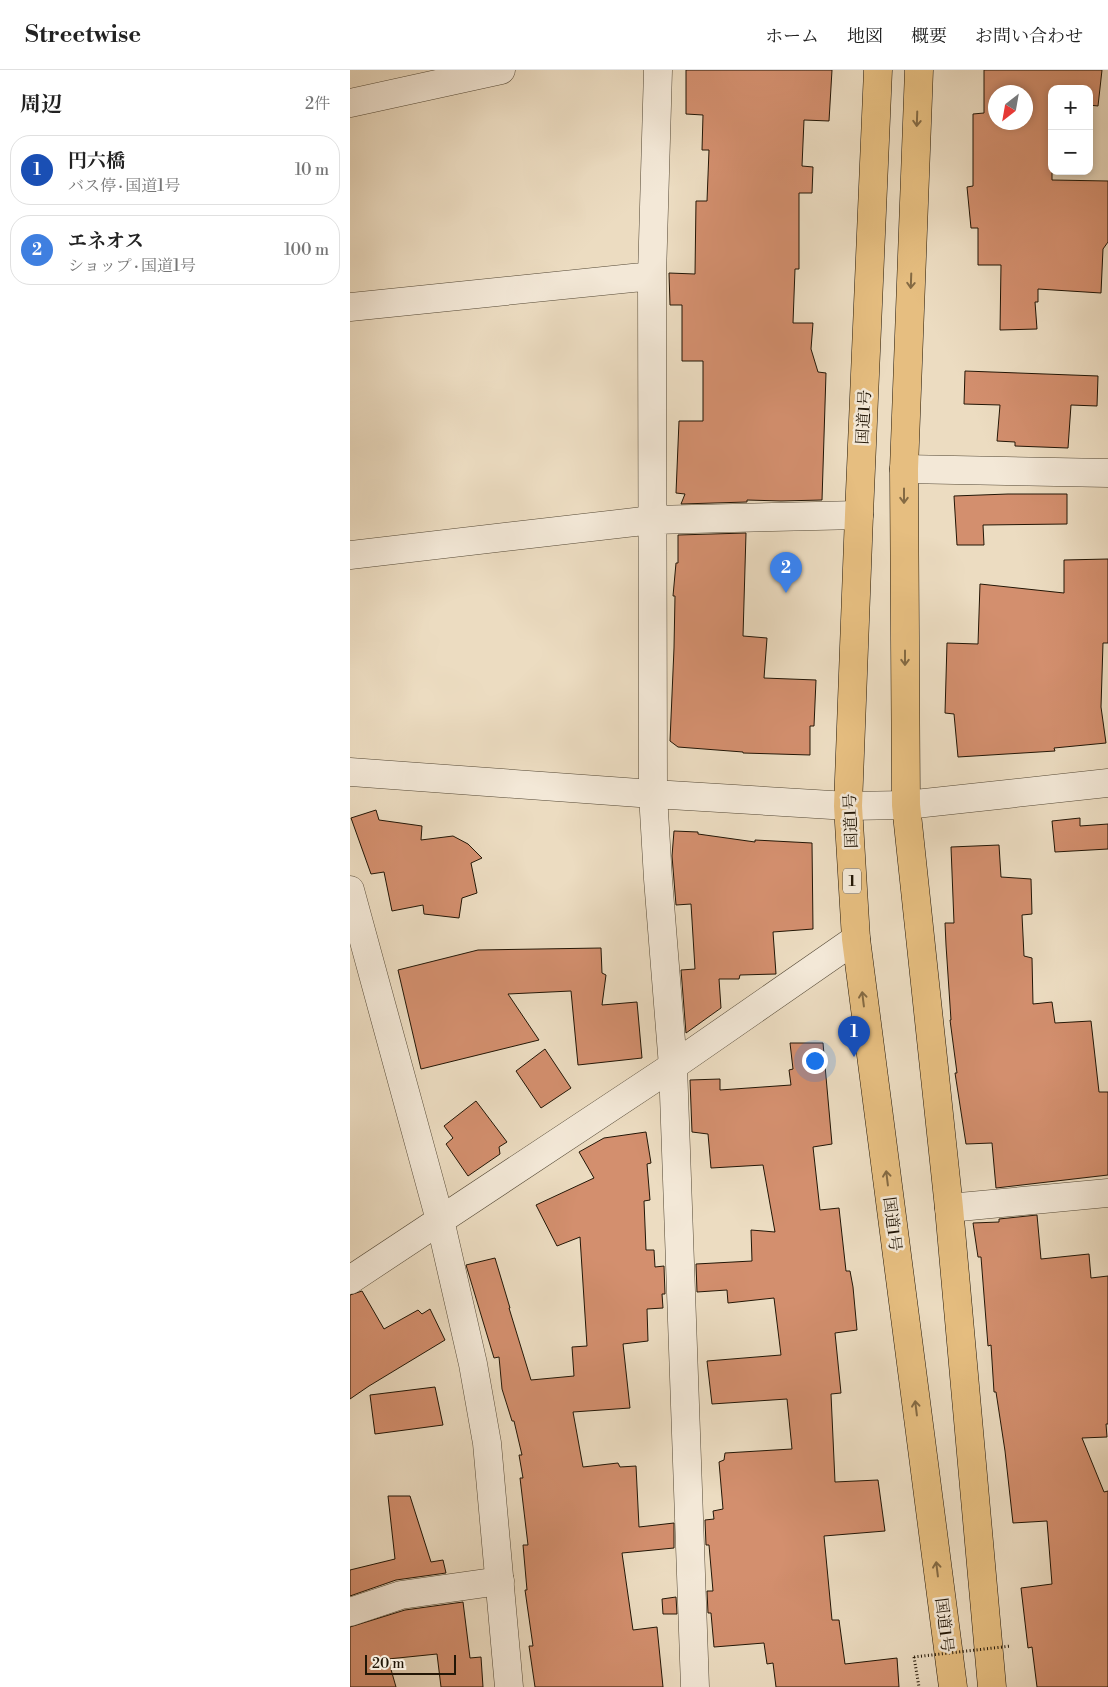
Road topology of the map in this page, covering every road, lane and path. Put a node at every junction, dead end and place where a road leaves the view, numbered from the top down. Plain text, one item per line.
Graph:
1 (500, 70) edge
2 (658, 70) edge
3 (878, 70) edge
4 (919, 70) edge
5 (350, 103) edge
6 (652, 276) junction
7 (350, 307) edge
8 (904, 469) junction
9 (1108, 473) edge
10 (859, 515) junction
11 (652, 520) junction
12 (350, 556) edge
13 (350, 772) edge
14 (1108, 783) edge
15 (653, 794) junction
16 (848, 806) junction
17 (906, 806) junction
18 (350, 890) edge
19 (856, 939) junction
20 (673, 1066) junction
21 (1108, 1193) edge
22 (949, 1208) junction
23 (440, 1220) junction
24 (350, 1280) edge
25 (500, 1581) junction
26 (350, 1612) edge
27 (1011, 1646) dead end
28 (509, 1687) edge
29 (695, 1687) edge
30 (919, 1687) edge
31 (953, 1687) edge
32 (992, 1687) edge

1 - 5 street
2 - 6 street
3 - 10 highway, 国道1号 / 1
4 -> 8 highway
6 - 7 street
6 - 11 street
8 - 9 street
8 -> 17 highway
10 - 11 street
10 - 16 highway, 国道1号 / 1
11 - 12 street
11 - 15 street
13 - 15 street
14 - 17 street
15 - 16 street
15 - 20 street
16 - 17 street
16 - 19 highway, 国道1号 / 1
17 - 22 highway
18 - 23 street
19 - 20 street
31 -> 19 highway, 国道1号 / 1
20 - 23 street
20 - 29 street
21 - 22 street
22 - 32 highway
23 - 24 street
23 - 25 street
25 - 26 street
25 - 28 street
27 - 30 path, bridge

